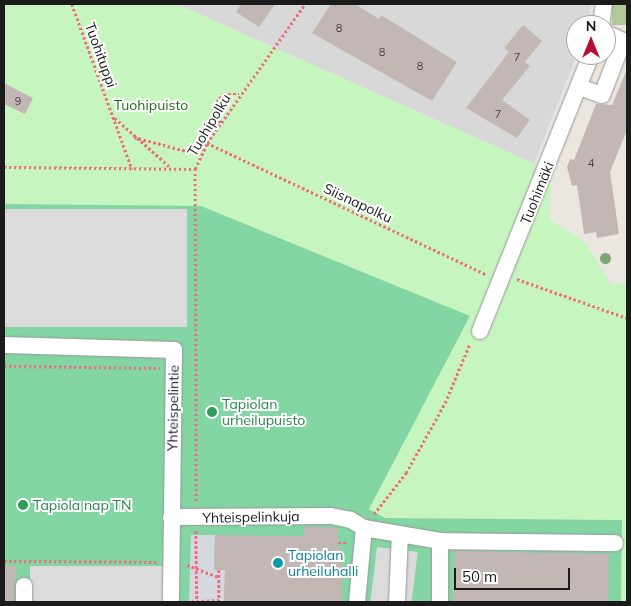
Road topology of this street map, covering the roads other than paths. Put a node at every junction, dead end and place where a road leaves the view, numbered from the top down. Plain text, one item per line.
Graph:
1 (616, 38) edge
2 (616, 59) edge
3 (587, 65) edge
4 (614, 65) edge
5 (579, 87) junction
6 (480, 331) road end
7 (4, 346) edge
8 (172, 517) junction
9 (364, 528) junction
10 (400, 534) junction
11 (440, 541) junction
12 (616, 542) dead end
13 (171, 602) edge
14 (357, 602) edge
15 (397, 602) edge
16 (440, 602) edge

1 - 2 street
3 - 5 street, Tuohimäki
4 - 5 street
5 - 6 street, Tuohimäki
7 - 8 street, Yhteispelintie
8 - 9 street, Yhteispelinkuja
8 - 13 street, Yhteispelintie
9 - 10 street, Yhteispelinkuja
9 - 14 street
10 - 11 street, Yhteispelinkuja
10 - 15 street
11 - 12 street, Yhteispelinkuja
11 - 16 street

